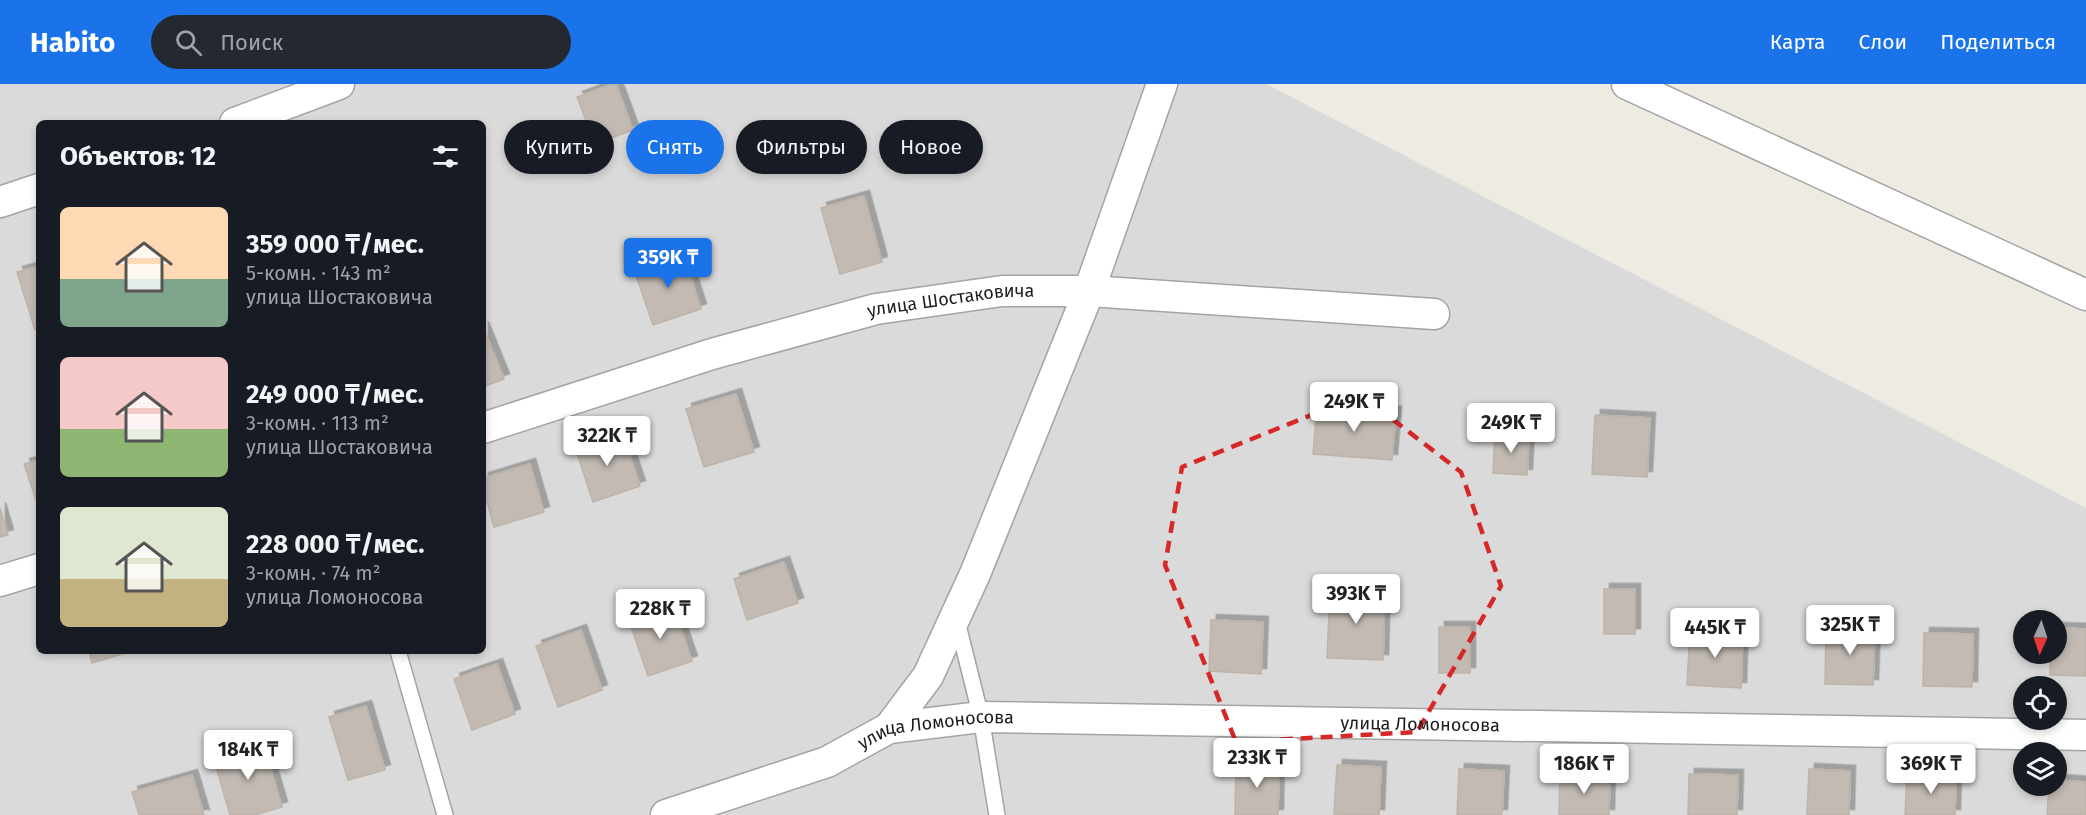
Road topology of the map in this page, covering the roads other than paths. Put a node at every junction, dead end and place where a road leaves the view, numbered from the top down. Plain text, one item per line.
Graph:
1 (339, 84) edge
2 (1162, 84) edge
3 (1627, 84) edge
4 (243, 120) edge
5 (36, 190) edge
6 (0, 202) edge
7 (1089, 291) junction
8 (2086, 295) edge
9 (1434, 314) dead end
10 (486, 427) edge
11 (36, 570) edge
12 (0, 581) edge
13 (956, 617) junction
14 (399, 654) edge
15 (981, 717) junction
16 (889, 728) junction
17 (2086, 735) edge
18 (446, 815) edge
19 (666, 815) edge
20 (997, 815) edge

1 - 4 street
2 - 7 street
3 - 8 street
5 - 6 street
7 - 9 street, улица Шостаковича
7 - 10 street, улица Шостаковича
7 - 13 street
11 - 12 street
13 - 15 lane
13 - 16 street
14 - 18 lane
15 - 16 street, улица Ломоносова
15 - 17 street, улица Ломоносова
15 - 20 lane
16 - 19 street, улица Ломоносова

